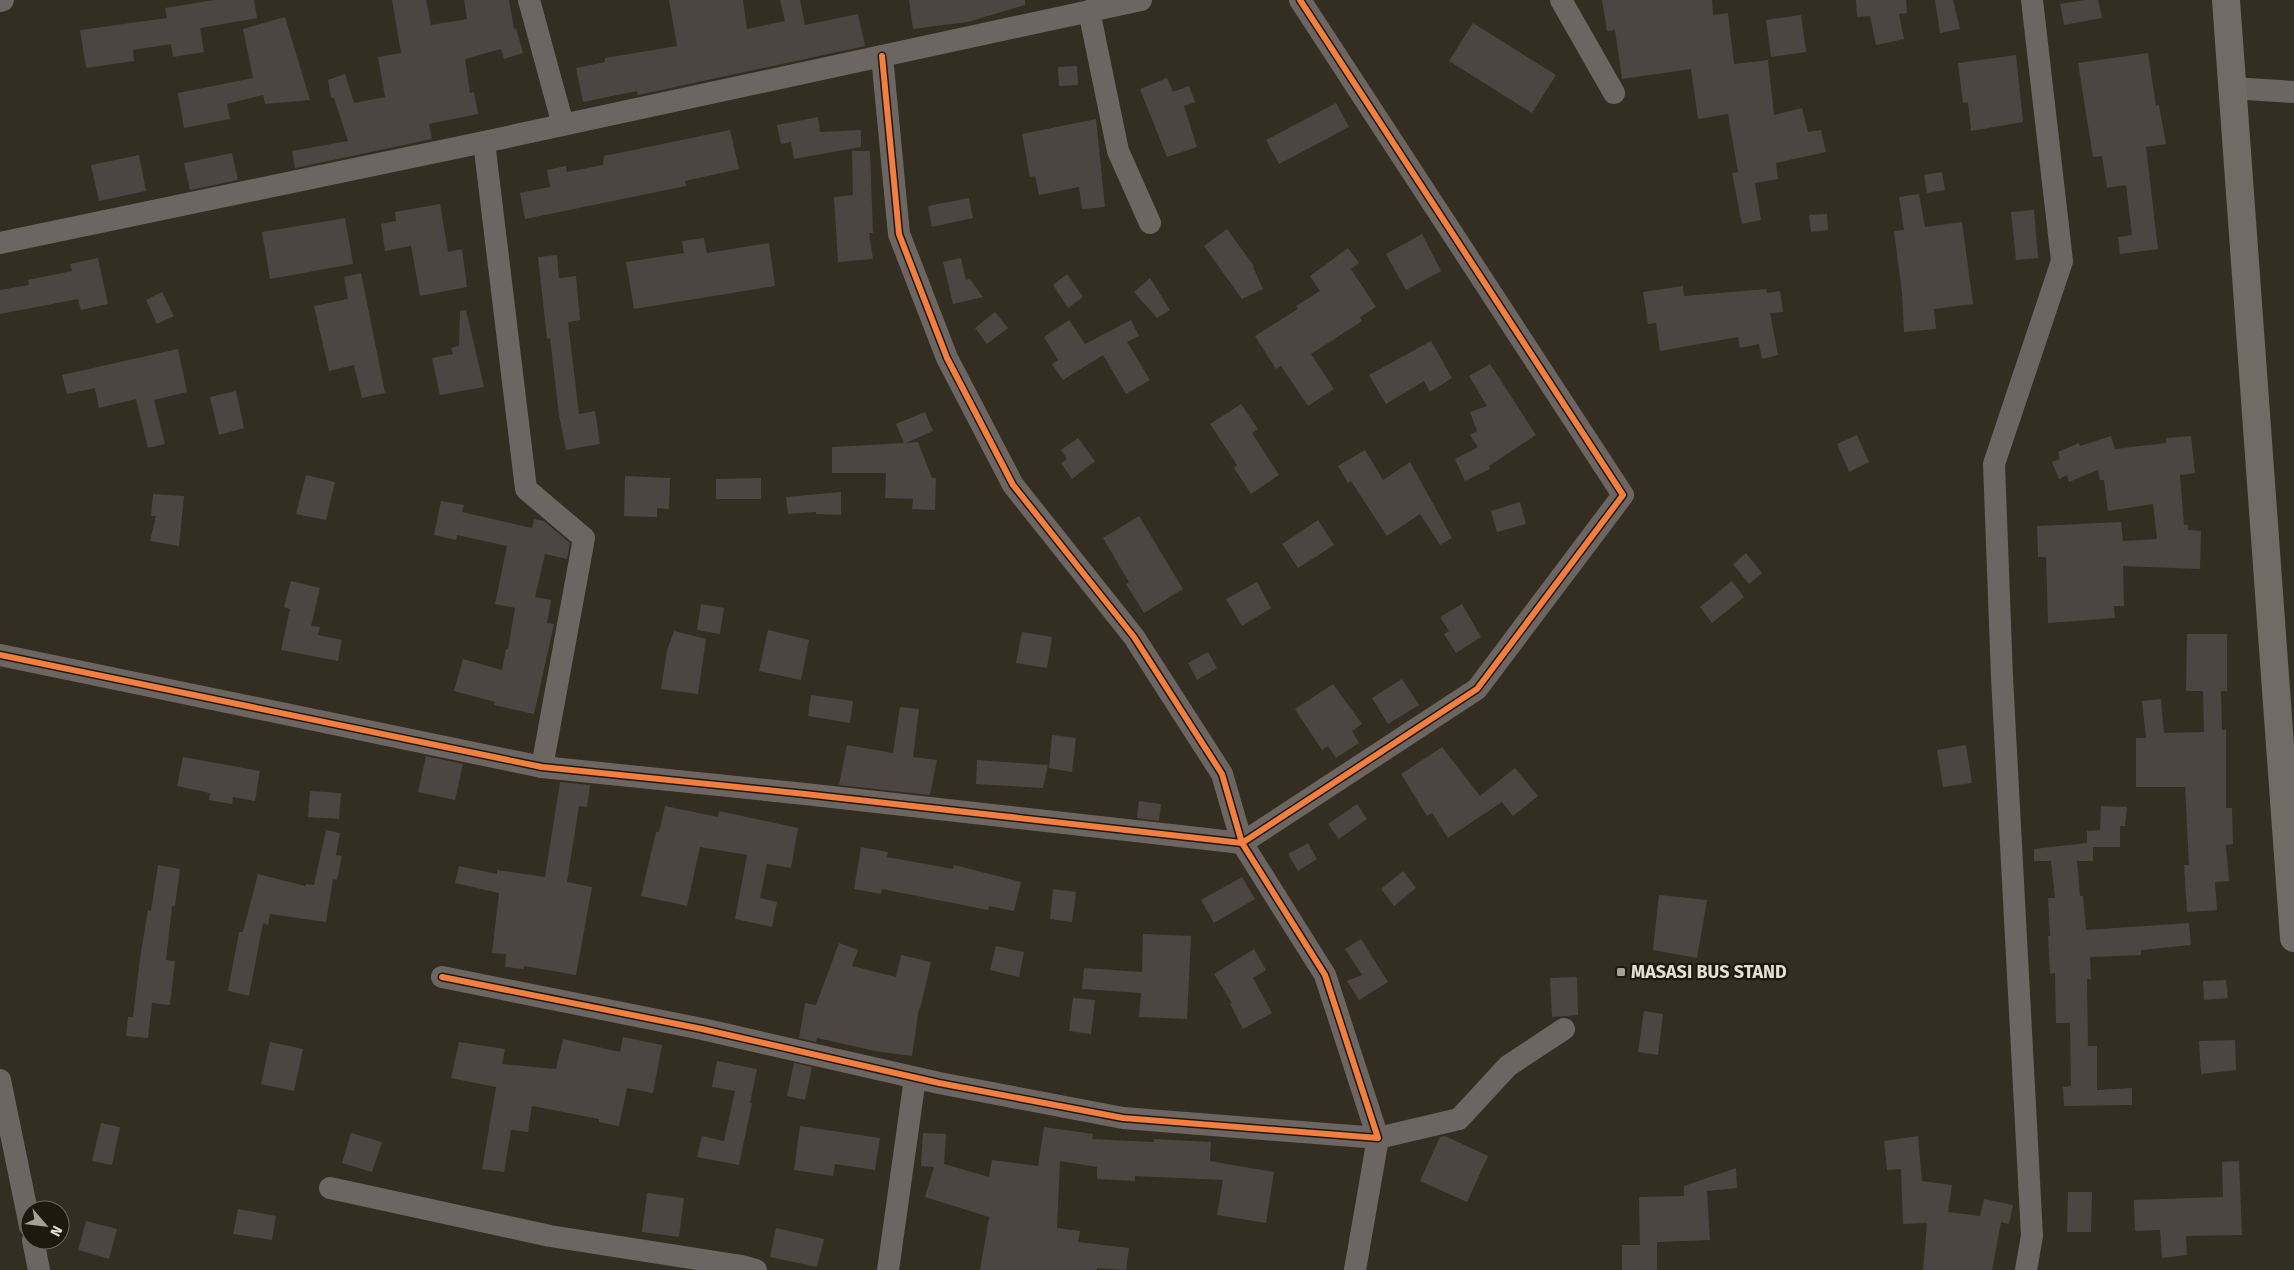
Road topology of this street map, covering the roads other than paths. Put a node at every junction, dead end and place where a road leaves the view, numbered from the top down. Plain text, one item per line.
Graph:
1 (529, 0) edge
2 (1141, 0) edge
3 (1300, 0) edge
4 (1561, 0) edge
5 (2032, 0) edge
6 (2226, 0) edge
7 (1089, 11) junction
8 (882, 56) junction
9 (2232, 88) junction
10 (2294, 92) edge
11 (1614, 93) dead end
12 (563, 125) junction
13 (484, 142) junction
14 (1150, 223) dead end
15 (0, 243) edge
16 (0, 655) edge
17 (542, 767) junction
18 (1242, 843) junction
19 (2294, 938) edge
20 (442, 977) dead end
21 (1564, 1029) dead end
22 (915, 1078) junction
23 (0, 1080) edge
24 (1378, 1138) junction
25 (330, 1188) dead end
26 (25, 1200) edge
27 (35, 1250) edge
28 (39, 1270) edge
29 (756, 1270) edge
30 (888, 1270) edge
31 (1356, 1270) edge
32 (2026, 1270) edge

1 - 12 street
2 - 7 street
3 - 18 street
4 - 11 street
5 - 32 street
6 - 9 highway
7 - 8 street
7 - 14 street
8 - 12 street
8 - 18 street
9 - 10 street
9 - 19 highway
12 - 13 street
13 - 15 street
13 - 17 street
16 - 17 street
17 - 18 street
18 - 24 street
20 - 22 street
21 - 24 street
22 - 24 street
22 - 30 street
23 - 26 street
24 - 31 street
25 - 29 street
27 - 28 street

